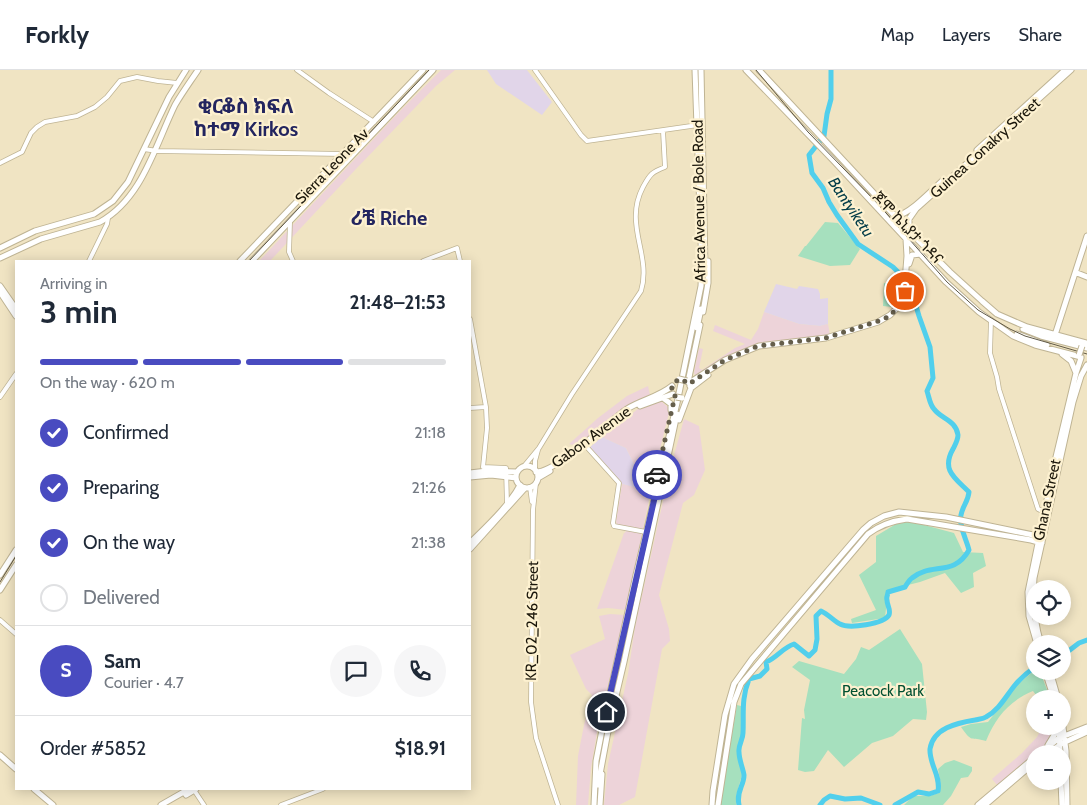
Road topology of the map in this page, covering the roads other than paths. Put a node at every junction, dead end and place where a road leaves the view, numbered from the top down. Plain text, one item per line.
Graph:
1 (186, 70) edge
2 (198, 70) edge
3 (297, 70) edge
4 (423, 70) edge
5 (433, 70) edge
6 (535, 70) edge
7 (746, 70) edge
8 (759, 70) edge
9 (1065, 70) edge
10 (1071, 70) edge
11 (698, 73) edge
12 (177, 83) junction
13 (1044, 92) junction
14 (374, 122) junction
15 (700, 125) junction
16 (663, 131) junction
17 (144, 149) junction
18 (154, 151) junction
19 (343, 154) junction
20 (0, 163) edge
21 (911, 212) junction
22 (896, 216) junction
23 (108, 218) junction
24 (72, 220) junction
25 (100, 222) junction
26 (290, 222) junction
27 (105, 228) junction
28 (75, 230) junction
29 (909, 231) junction
30 (1087, 236) edge
31 (906, 238) junction
32 (704, 246) junction
33 (0, 248) edge
34 (921, 254) junction
35 (0, 258) edge
36 (89, 260) edge
37 (241, 260) edge
38 (254, 260) edge
39 (293, 260) edge
40 (426, 260) edge
41 (460, 260) edge
42 (907, 270) junction
43 (1076, 273) junction
44 (1087, 277) edge
45 (0, 286) edge
46 (0, 292) edge
47 (15, 308) edge
48 (15, 314) edge
49 (997, 314) junction
50 (992, 321) junction
51 (471, 325) edge
52 (1055, 335) junction
53 (1085, 345) edge
54 (1061, 352) junction
55 (1082, 356) edge
56 (1087, 363) edge
57 (1076, 373) junction
58 (15, 375) edge
59 (689, 375) junction
60 (703, 377) junction
61 (696, 379) junction
62 (677, 380) junction
63 (689, 384) junction
64 (672, 386) junction
65 (678, 396) junction
66 (0, 397) edge
67 (662, 397) junction
68 (486, 407) junction
69 (471, 408) edge
70 (672, 410) junction
71 (614, 420) junction
72 (585, 444) junction
73 (539, 448) junction
74 (525, 466) junction
75 (471, 473) edge
76 (505, 474) junction
77 (517, 475) junction
78 (536, 476) junction
79 (471, 477) edge
80 (525, 486) junction
81 (657, 497) junction
82 (507, 504) junction
83 (533, 510) junction
84 (1044, 512) junction
85 (974, 524) junction
86 (1011, 530) junction
87 (646, 532) junction
88 (985, 532) junction
89 (1002, 535) junction
90 (1042, 536) junction
91 (471, 542) edge
92 (1040, 543) junction
93 (471, 548) edge
94 (15, 552) edge
95 (1037, 555) junction
96 (15, 567) edge
97 (0, 574) edge
98 (0, 590) edge
99 (0, 620) edge
100 (15, 633) edge
101 (1034, 635) edge
102 (1039, 635) edge
103 (1087, 727) edge
104 (1071, 731) edge
105 (1087, 732) edge
106 (1076, 734) junction
107 (1061, 735) edge
108 (1062, 735) edge
109 (1062, 740) junction
110 (1055, 745) edge
111 (1062, 745) edge
112 (1068, 745) edge
113 (0, 755) edge
114 (0, 759) edge
115 (1026, 765) edge
116 (15, 770) edge
117 (15, 770) edge
118 (1026, 770) edge
119 (37, 790) edge
120 (191, 790) edge
121 (191, 790) edge
122 (194, 790) edge
123 (320, 790) edge
124 (1061, 790) edge
125 (1065, 790) edge
126 (54, 805) edge
127 (161, 805) edge
128 (168, 805) edge
129 (204, 805) edge
130 (281, 805) edge
131 (558, 805) edge
132 (595, 805) edge
133 (712, 805) edge
134 (718, 805) edge
135 (978, 805) edge
136 (985, 805) edge
137 (1062, 805) edge
138 (1066, 805) edge

1 - 12 main road
2 - 18 main road
3 - 14 street
4 - 14 main road, Sierra Leone Av
5 - 26 main road, Sierra Leone Av
6 - 16 street
7 - 31 main road
8 - 22 main road, ጆሞ ኬኒያታ ጎዳና
9 - 13 main road, Guinea Conakry Street
10 - 13 main road, Guinea Conakry Street
11 - 15 main road, Africa Avenue / Bole Road
12 - 17 main road
12 - 20 street
13 - 21 main road, Guinea Conakry Street
14 - 19 main road, Sierra Leone Av
15 - 16 street
15 - 32 main road, Africa Avenue / Bole Road
16 - 73 street
17 - 18 street
17 - 24 main road
18 - 19 street
18 - 23 main road
19 - 37 main road, Sierra Leone Av
21 - 22 main road, Guinea Conakry Street
21 - 29 main road
22 - 29 main road, ጆሞ ኬኒያታ ጎዳና
23 - 25 main road
23 - 27 street
24 - 28 main road
24 - 33 main road
25 - 27 street
25 - 28 main road
26 - 38 main road, Sierra Leone Av
26 - 39 street
27 - 36 street
28 - 35 main road
29 - 49 main road, ጆሞ ኬኒያታ ጎዳና
30 - 43 main road
31 - 34 main road
31 - 42 main road
32 - 59 main road
32 - 62 main road
32 - 81 main road, Africa Avenue / Bole Road
34 - 42 main road
34 - 50 main road
40 - 41 street
42 - 60 main road
43 - 44 main road
43 - 52 main road
45 - 47 main road
46 - 48 main road
49 - 52 main road, ጆሞ ኬኒያታ ጎዳና
49 - 53 main road
50 - 54 main road
50 - 55 main road
50 - 84 street
51 - 68 street
52 - 53 main road, ጆሞ ኬኒያታ ጎዳና
53 - 55 main road, Ghana Street, bridge
54 - 55 main road
54 - 57 main road
55 - 56 main road
55 - 57 main road, Ghana Street
56 - 90 main road, Ghana Street
57 - 84 main road, Ghana Street
58 - 66 street
59 - 61 main road
59 - 63 main road
60 - 61 main road
60 - 63 main road
61 - 63 main road
62 - 63 main road, bridge
62 - 64 main road
63 - 65 main road
64 - 65 main road
64 - 71 main road, Gabon Avenue
65 - 67 main road, Gabon Avenue
65 - 70 main road
65 - 81 main road
67 - 70 main road
67 - 71 main road, Gabon Avenue
68 - 69 street
68 - 76 street
70 - 81 main road
71 - 72 main road, Gabon Avenue
72 - 78 main road, Gabon Avenue
72 - 87 street
73 - 74 street
73 - 78 street, KR_02_246 Street
74 - 77 main road
74 - 78 main road
75 - 76 main road
76 - 77 main road
76 - 79 main road
76 - 82 street
77 - 80 main road
78 - 80 main road, Gabon Avenue
78 - 83 street, KR_02_246 Street
80 - 82 main road
80 - 83 street, KR_02_246 Street
80 - 93 main road
81 - 87 main road, Africa Avenue / Bole Road
81 - 132 main road, Africa Avenue / Bole Road
82 - 91 main road
83 - 131 street, KR_02_246 Street
84 - 90 main road, Ghana Street
85 - 86 main road
85 - 88 main road
85 - 133 main road
86 - 89 main road
86 - 90 main road
87 - 132 main road, Africa Avenue / Bole Road
88 - 89 main road
88 - 134 main road
89 - 92 main road
90 - 92 main road, Ghana Street
92 - 95 main road, Ghana Street
94 - 97 main road
95 - 101 main road, Ghana Street
95 - 102 main road, Ghana Street
96 - 98 main road
99 - 100 street
103 - 106 main road
104 - 106 main road
105 - 106 main road
106 - 109 main road
106 - 112 main road
107 - 109 main road
108 - 109 main road
109 - 110 main road
109 - 111 main road
113 - 116 main road
114 - 117 main road
115 - 135 main road
118 - 136 main road
119 - 126 main road
120 - 127 main road
121 - 128 main road
122 - 129 street
123 - 130 street
124 - 137 main road
125 - 138 main road

